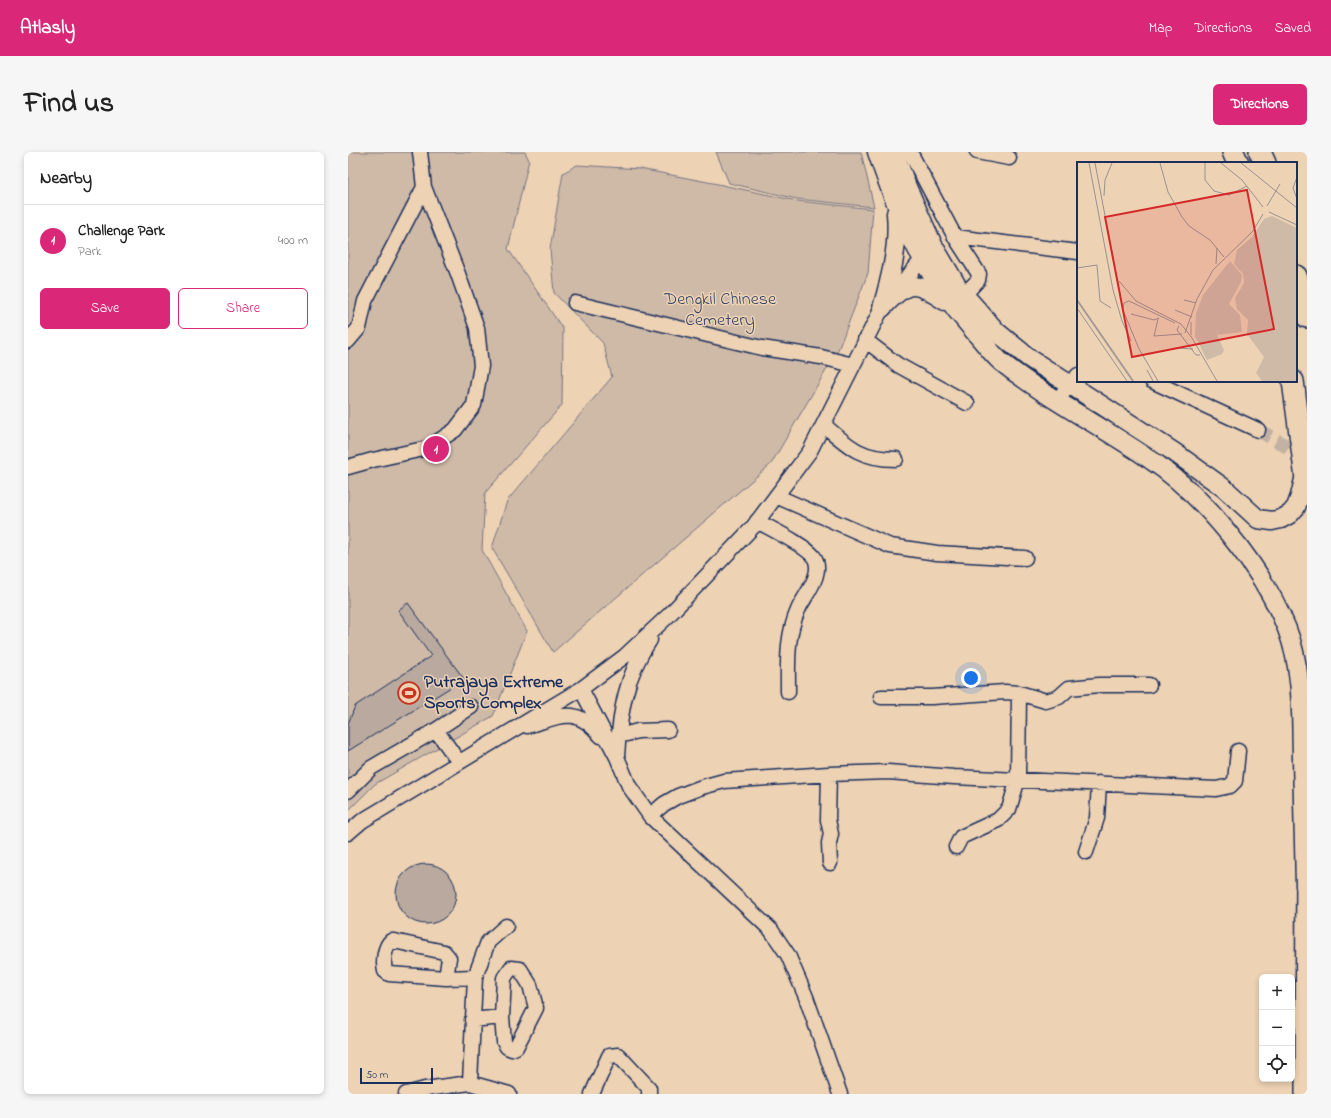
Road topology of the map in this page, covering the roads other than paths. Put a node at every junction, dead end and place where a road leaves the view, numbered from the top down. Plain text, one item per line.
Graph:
1 (420, 152) edge
2 (877, 152) edge
3 (894, 152) edge
4 (910, 152) edge
5 (977, 152) edge
6 (1233, 152) edge
7 (1237, 152) edge
8 (1261, 152) edge
9 (1009, 158) dead end
10 (1238, 162) edge
11 (1239, 162) edge
12 (1265, 162) edge
13 (424, 187) junction
14 (894, 202) junction
15 (955, 237) junction
16 (933, 245) junction
17 (1077, 252) edge
18 (922, 260) junction
19 (1297, 280) edge
20 (957, 300) junction
21 (575, 303) dead end
22 (882, 308) junction
23 (1307, 317) edge
24 (865, 340) junction
25 (348, 341) edge
26 (854, 365) junction
27 (1073, 380) edge
28 (1154, 382) edge
29 (1293, 382) edge
30 (1057, 400) junction
31 (968, 404) dead end
32 (824, 425) junction
33 (1258, 430) tunnel mouth
34 (896, 459) dead end
35 (348, 468) edge
36 (1307, 478) edge
37 (776, 496) junction
38 (757, 521) junction
39 (1025, 558) dead end
40 (668, 616) junction
41 (1150, 685) dead end
42 (581, 689) junction
43 (788, 692) dead end
44 (1019, 693) junction
45 (881, 697) dead end
46 (471, 707) dead end
47 (514, 729) junction
48 (436, 730) junction
49 (668, 730) dead end
50 (618, 736) junction
51 (1238, 751) dead end
52 (617, 757) junction
53 (459, 762) junction
54 (829, 774) junction
55 (1018, 779) junction
56 (1099, 783) junction
57 (348, 791) edge
58 (650, 816) junction
59 (350, 827) edge
60 (956, 847) dead end
61 (1086, 852) dead end
62 (830, 863) dead end
63 (1307, 872) edge
64 (506, 926) dead end
65 (1306, 931) junction
66 (475, 977) junction
67 (446, 978) junction
68 (1306, 1010) edge
69 (502, 1017) junction
70 (472, 1020) junction
71 (470, 1083) junction
72 (426, 1091) edge
73 (406, 1094) edge
74 (509, 1094) edge
75 (592, 1094) edge
76 (649, 1094) edge
77 (840, 1094) edge
78 (1296, 1094) edge
79 (1306, 1094) edge

1 - 13 street
2 - 14 main road
3 - 16 main road
4 - 15 street
5 - 9 street
6 - 10 highway
7 - 11 highway
8 - 12 highway
13 - 25 street
13 - 35 street
14 - 18 main road
14 - 22 main road
15 - 17 street
15 - 20 street
16 - 18 street
16 - 20 main road
18 - 20 main road
18 - 22 street
19 - 23 highway
20 - 22 main road
20 - 27 main road
20 - 30 main road
21 - 26 street
22 - 24 street
24 - 26 street
24 - 31 street
26 - 32 street
27 - 30 street
27 - 36 main road
28 - 33 street
29 - 36 highway
30 - 65 main road
32 - 34 street
32 - 37 street
37 - 38 street
37 - 39 street
38 - 40 street
38 - 43 street
40 - 42 street
40 - 50 street
41 - 44 street
42 - 47 street
42 - 52 street
44 - 45 street
44 - 55 street
46 - 48 street
47 - 52 street
47 - 53 street
48 - 53 street
48 - 57 street
49 - 50 street
50 - 52 street
51 - 56 street
52 - 58 street
53 - 59 street
54 - 55 street
54 - 58 street
54 - 62 street
55 - 56 street
55 - 60 street
56 - 61 street
58 - 77 street
63 - 65 highway
64 - 66 street
65 - 68 highway
66 - 67 street
66 - 70 street
67 - 67 street
68 - 78 highway
68 - 79 highway
69 - 69 street
69 - 70 street
70 - 71 street
71 - 72 street
71 - 74 street
72 - 73 street
75 - 76 street

